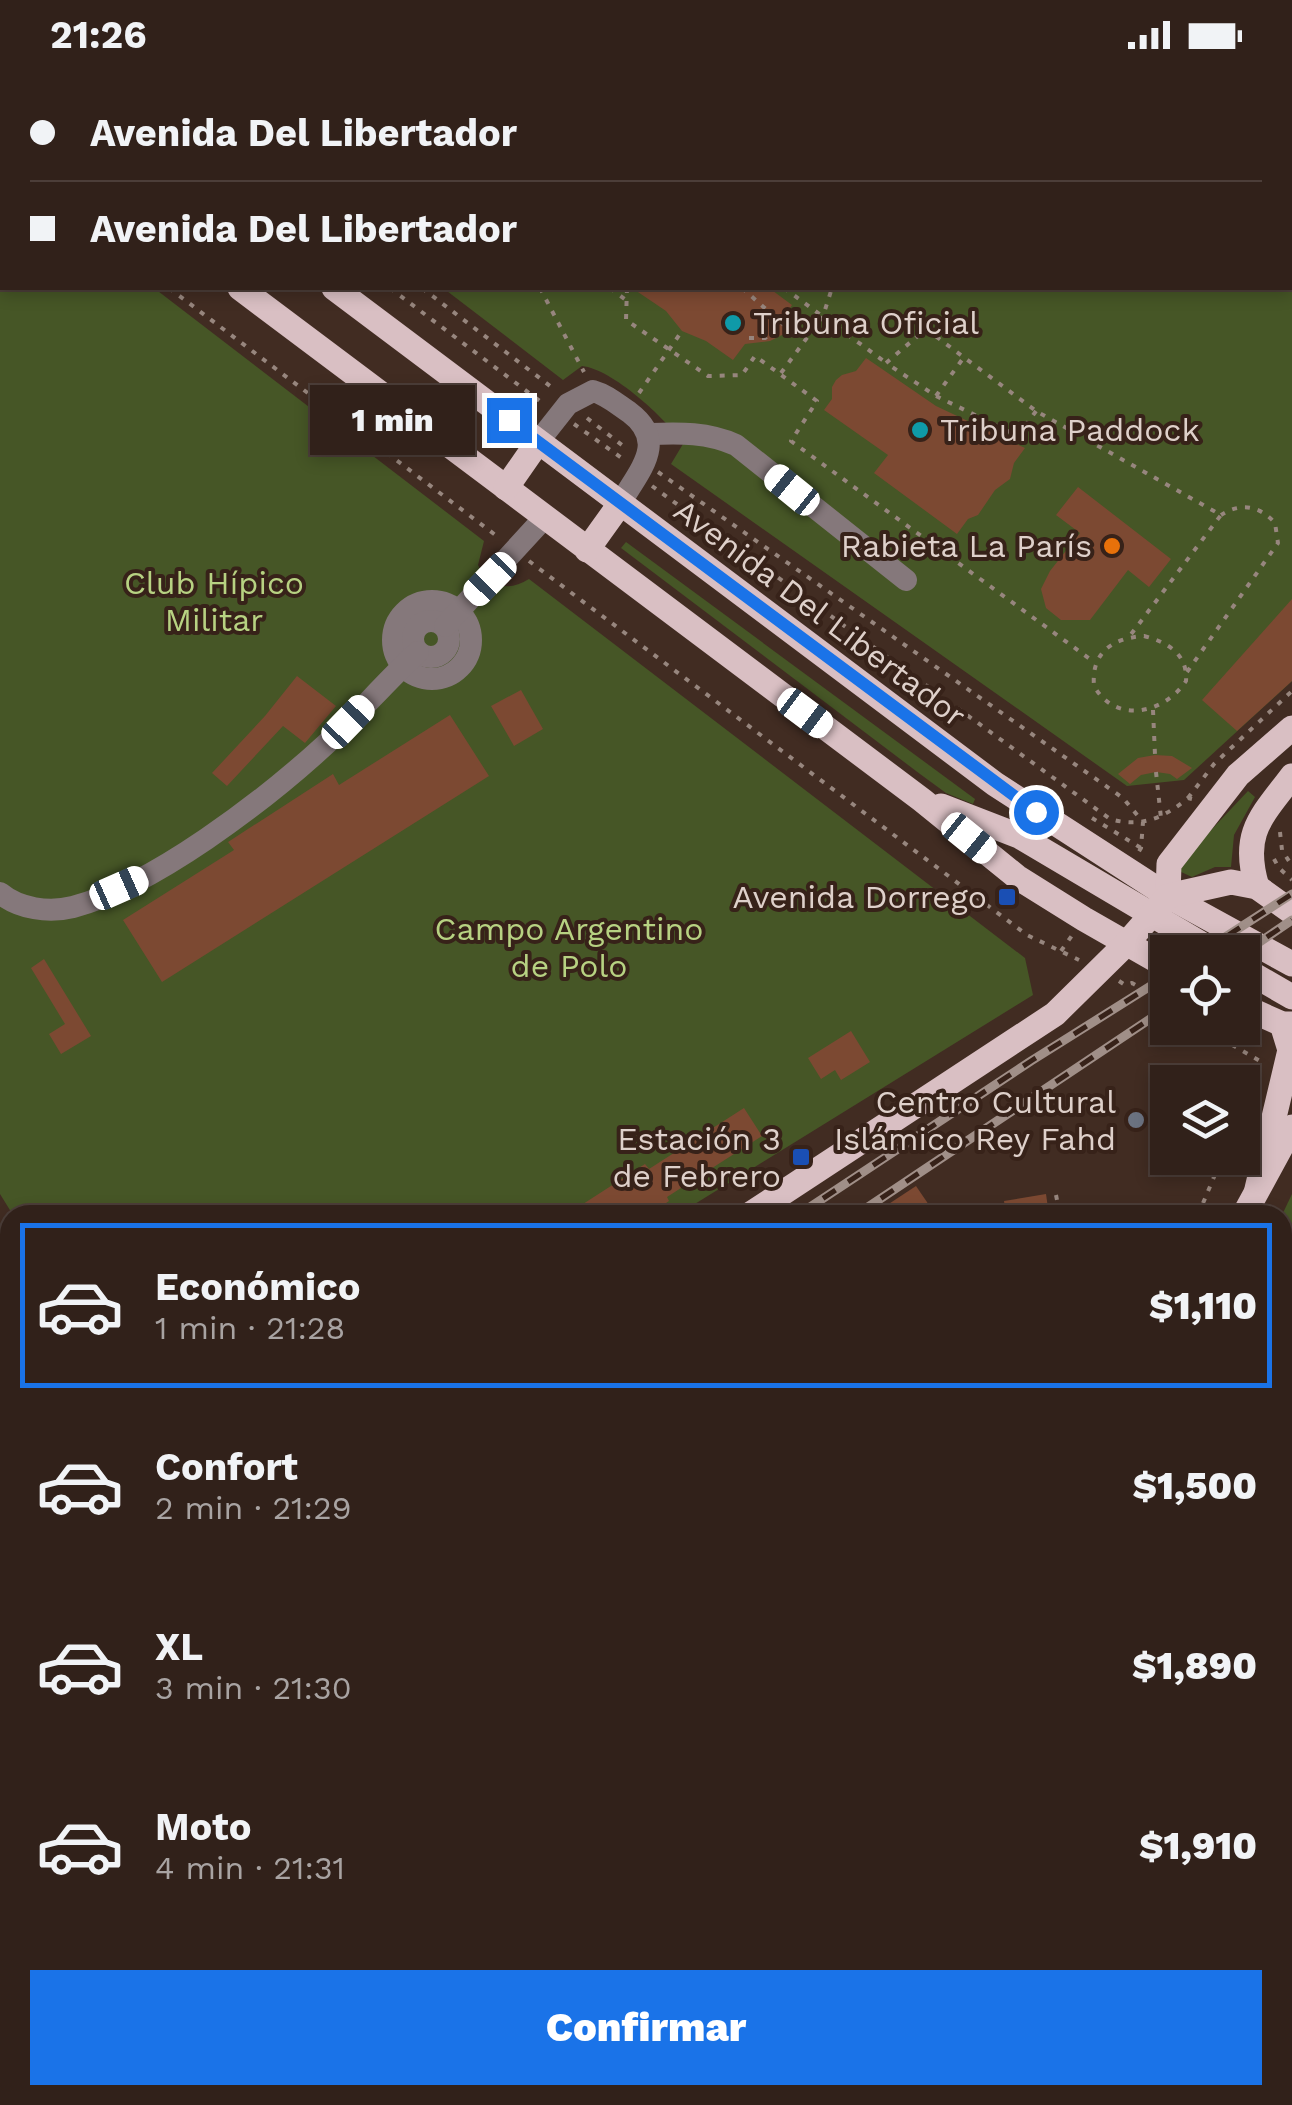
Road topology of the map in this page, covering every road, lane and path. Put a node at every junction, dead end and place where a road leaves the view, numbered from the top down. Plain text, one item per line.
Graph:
1 (172, 290) edge
2 (243, 290) edge
3 (337, 290) edge
4 (393, 290) edge
5 (425, 290) edge
6 (541, 290) edge
7 (613, 290) edge
8 (627, 290) edge
9 (749, 290) edge
10 (787, 290) edge
11 (831, 290) edge
12 (627, 300) junction
13 (823, 316) junction
14 (784, 324) junction
15 (682, 331) dead end
16 (748, 338) dead end
17 (805, 340) junction
18 (668, 349) junction
19 (964, 357) junction
20 (886, 362) junction
21 (780, 374) junction
22 (593, 391) junction
23 (936, 396) junction
24 (564, 410) junction
25 (626, 410) junction
26 (1036, 411) junction
27 (650, 434) junction
28 (538, 442) junction
29 (641, 468) junction
30 (506, 488) junction
31 (620, 504) junction
32 (1221, 515) junction
33 (545, 517) junction
34 (586, 550) junction
35 (516, 551) junction
36 (906, 580) dead end
37 (452, 619) junction
38 (1129, 637) junction
39 (410, 659) junction
40 (1094, 662) junction
41 (1187, 672) junction
42 (1292, 691) edge
43 (1152, 708) junction
44 (1292, 728) edge
45 (1155, 755) dead end
46 (1156, 772) dead end
47 (1292, 776) edge
48 (1123, 798) dead end
49 (1188, 798) junction
50 (922, 800) junction
51 (1214, 804) junction
52 (1285, 816) dead end
53 (1092, 818) dead end
54 (1161, 818) junction
55 (1142, 848) dead end
56 (1292, 866) edge
57 (1257, 887) junction
58 (3, 904) edge
59 (1160, 905) junction
60 (1292, 912) edge
61 (1195, 935) edge
62 (1126, 944) junction
63 (1060, 950) dead end
64 (1150, 957) edge
65 (1290, 966) edge
66 (1260, 979) edge
67 (1292, 998) edge
68 (1260, 1013) edge
69 (1287, 1024) edge
70 (1232, 1045) edge
71 (1272, 1068) junction
72 (1260, 1084) edge
73 (1292, 1128) edge
74 (1215, 1175) edge
75 (1257, 1189) junction
76 (1056, 1194) dead end
77 (764, 1205) edge
78 (1058, 1205) edge
79 (1202, 1205) edge
80 (1249, 1205) edge
81 (687, 2105) edge
82 (707, 2105) edge

1 - 35 path
2 - 30 main road
3 - 28 main road, Avenida Del Libertador
4 - 24 path
5 - 24 path
6 - 22 path
7 - 12 path
8 - 12 path
9 - 14 path
10 - 13 path
11 - 13 path
12 - 18 path
13 - 17 path
13 - 20 path
14 - 16 path
14 - 17 path
15 - 18 path
17 - 21 path
18 - 21 path
18 - 25 path
19 - 20 path
19 - 23 path
19 - 26 path
20 - 23 path
21 - 40 path
22 - 24 street
22 - 25 street
23 - 26 path
24 - 28 street
24 - 29 path
24 - 29 path
25 - 27 street
26 - 32 path
27 - 29 street
27 - 36 street
28 - 30 main road
28 - 31 main road, Avenida Del Libertador
29 - 31 street
29 - 48 path
29 - 54 path
30 - 33 main road
31 - 34 main road
31 - 59 main road, Avenida Del Libertador
32 - 38 path
32 - 41 path
33 - 34 main road
33 - 35 street
34 - 50 main road
35 - 37 street
35 - 63 path
37 - 39 street
37 - 39 street
38 - 40 path
38 - 41 path
39 - 58 street
40 - 43 path
41 - 43 path
42 - 49 path
43 - 45 path
44 - 51 main road
46 - 54 path
47 - 57 main road
49 - 51 path
49 - 54 path
50 - 59 main road
50 - 62 main road
51 - 59 main road
52 - 56 path
53 - 55 path
57 - 59 main road
57 - 60 main road
59 - 61 main road
59 - 62 main road
59 - 65 main road, Avenida Del Libertador
62 - 64 main road
62 - 77 main road
66 - 67 main road
68 - 69 main road
69 - 71 main road
70 - 71 path
71 - 72 path
71 - 75 main road
73 - 75 main road
74 - 79 path
75 - 80 main road
76 - 78 path
81 - 82 street

